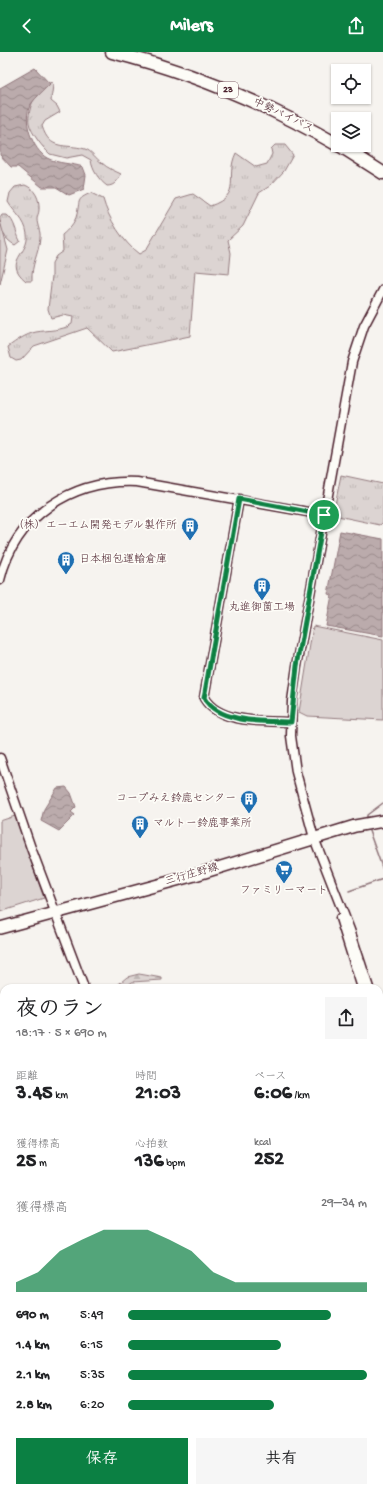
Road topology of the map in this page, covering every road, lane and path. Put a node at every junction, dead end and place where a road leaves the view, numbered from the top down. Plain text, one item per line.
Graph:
1 (112, 52) edge
2 (331, 141) edge
3 (349, 152) edge
4 (383, 173) edge
5 (383, 290) edge
6 (239, 499) junction
7 (324, 515) junction
8 (0, 580) edge
9 (291, 722) junction
10 (0, 758) edge
11 (383, 822) edge
12 (314, 838) junction
13 (333, 890) junction
14 (56, 913) junction
15 (0, 928) edge
16 (83, 984) edge
17 (361, 984) edge
18 (369, 984) edge

1 - 2 highway, 中勢バイパス / 23
3 - 4 highway, 中勢バイパス / 23
5 - 7 street
6 - 7 street
6 - 8 street
6 - 9 street
7 - 9 street
9 - 12 street
10 - 14 street
11 - 12 main road, 三行庄野線
12 - 13 street
12 - 14 main road, 三行庄野線
13 - 17 street
13 - 18 street
14 - 15 main road, 三行庄野線
14 - 16 street

